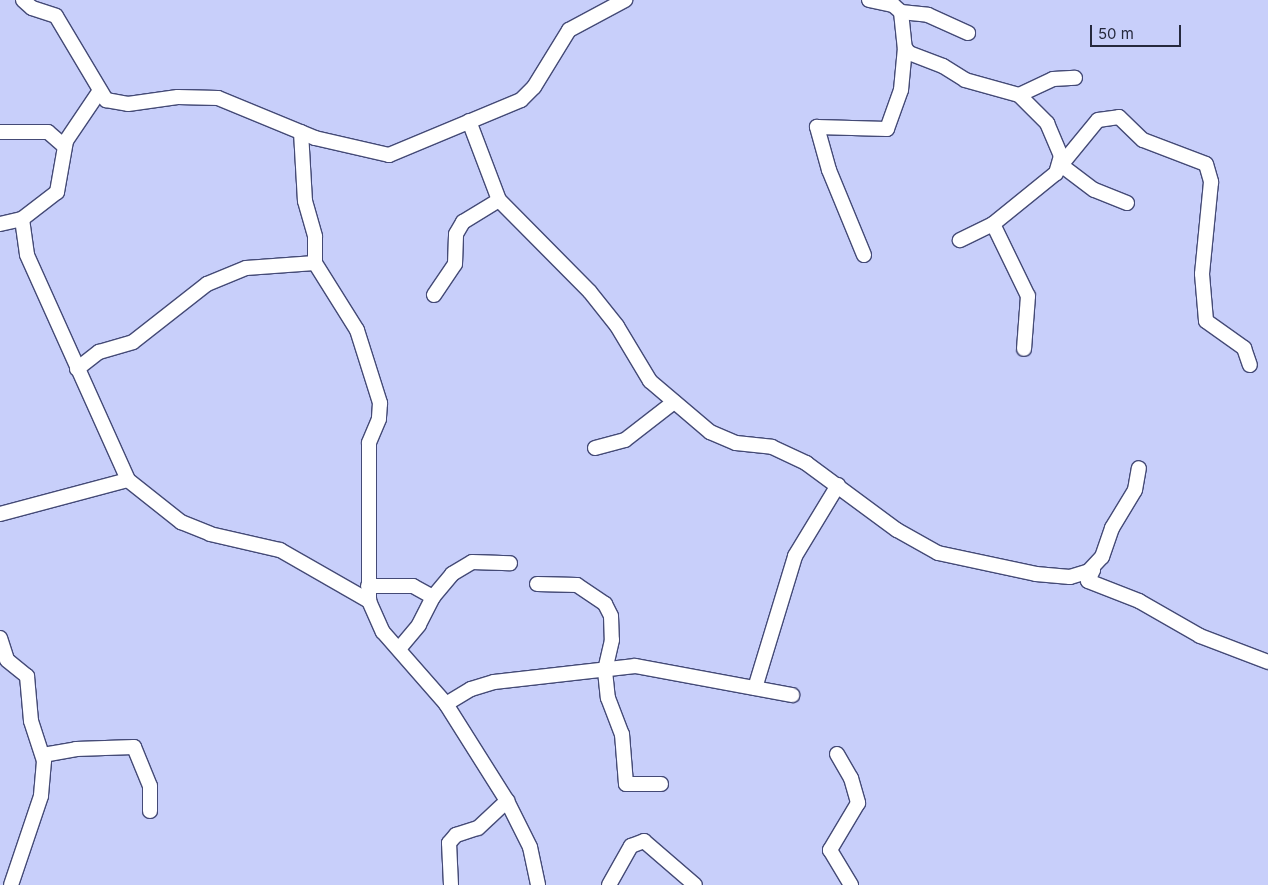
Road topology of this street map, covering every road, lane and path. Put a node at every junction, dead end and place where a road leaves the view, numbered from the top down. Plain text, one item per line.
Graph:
1 (23, 0) edge
2 (625, 0) edge
3 (868, 0) edge
4 (901, 12) junction
5 (968, 33) dead end
6 (905, 48) junction
7 (1075, 78) dead end
8 (99, 92) junction
9 (1019, 95) junction
10 (469, 121) junction
11 (0, 132) edge
12 (301, 132) junction
13 (64, 146) junction
14 (1061, 165) junction
15 (499, 200) junction
16 (1127, 203) dead end
17 (22, 219) junction
18 (0, 224) edge
19 (993, 224) junction
20 (960, 240) dead end
21 (864, 255) dead end
22 (315, 263) junction
23 (434, 295) dead end
24 (1024, 349) dead end
25 (1250, 365) dead end
26 (77, 369) junction
27 (674, 402) junction
28 (595, 448) dead end
29 (1139, 468) dead end
30 (128, 480) junction
31 (838, 485) junction
32 (0, 514) edge
33 (510, 563) dead end
34 (1093, 570) junction
35 (1078, 579) dead end
36 (537, 584) dead end
37 (368, 594) junction
38 (433, 597) junction
39 (0, 638) edge
40 (399, 649) junction
41 (1268, 662) edge
42 (6, 668) edge
43 (605, 671) junction
44 (755, 688) junction
45 (792, 695) dead end
46 (446, 704) junction
47 (837, 754) dead end
48 (43, 755) junction
49 (661, 784) dead end
50 (507, 801) junction
51 (150, 811) dead end
52 (11, 885) edge
53 (451, 885) edge
54 (538, 885) edge
55 (609, 885) edge
56 (695, 885) edge
57 (851, 885) edge

1 - 8 street
2 - 10 street
3 - 4 street
4 - 5 street
4 - 6 street
6 - 9 street
6 - 21 street
7 - 9 street
8 - 12 street
8 - 13 street
9 - 14 street
10 - 12 street
10 - 15 street
11 - 13 street
12 - 22 street
13 - 17 street
14 - 16 street
14 - 19 street
14 - 25 street
15 - 23 street
15 - 27 street
17 - 18 street
17 - 26 street
19 - 20 street
19 - 24 street
22 - 26 street
22 - 37 street
26 - 30 street
27 - 28 street
27 - 31 street
29 - 34 street
30 - 32 street
30 - 37 street
31 - 34 street
31 - 44 street
33 - 38 street
34 - 35 street
34 - 41 street
36 - 43 street
37 - 38 street
37 - 40 street
38 - 40 street
39 - 42 street
40 - 46 street
42 - 48 street
43 - 44 street
43 - 46 street
43 - 49 street
44 - 45 street
46 - 50 street
47 - 57 street
48 - 51 street
48 - 52 street
50 - 53 street
50 - 54 street
55 - 56 street

